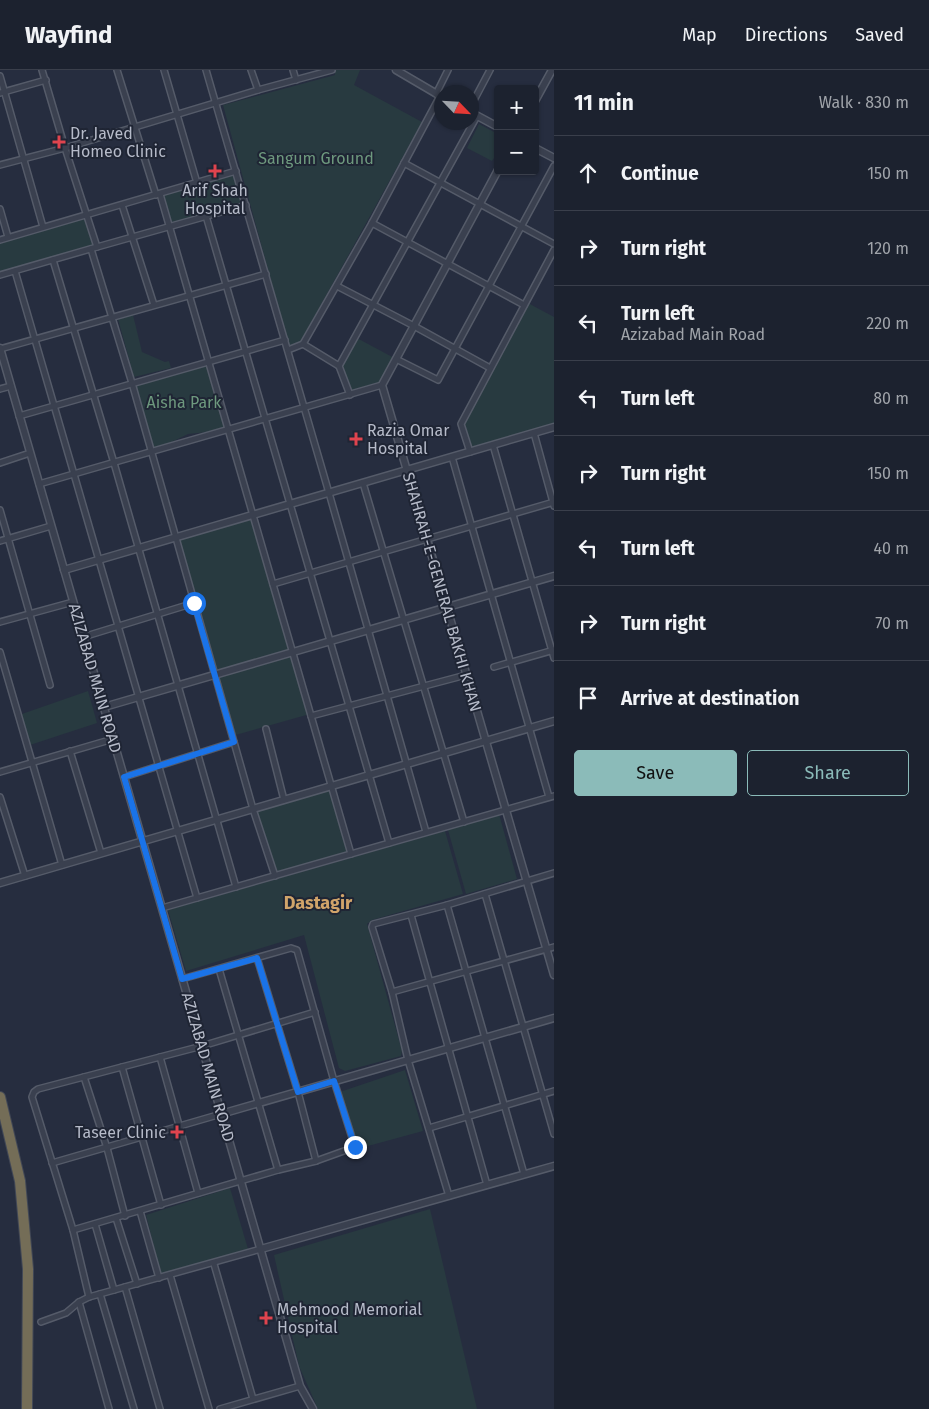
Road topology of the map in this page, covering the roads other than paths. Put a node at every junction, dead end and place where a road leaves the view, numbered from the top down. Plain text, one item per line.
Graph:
1 (42, 70) edge
2 (117, 70) edge
3 (164, 70) edge
4 (206, 70) edge
5 (251, 70) edge
6 (293, 70) edge
7 (332, 70) edge
8 (396, 70) edge
9 (448, 70) edge
10 (490, 70) edge
11 (552, 70) edge
12 (0, 76) edge
13 (46, 80) junction
14 (296, 80) junction
15 (443, 85) edge
16 (258, 90) junction
17 (479, 91) edge
18 (2, 93) edge
19 (434, 93) edge
20 (539, 93) edge
21 (216, 103) junction
22 (434, 106) edge
23 (176, 115) junction
24 (479, 117) edge
25 (494, 125) edge
26 (135, 127) junction
27 (466, 130) edge
28 (65, 148) junction
29 (539, 150) edge
30 (554, 158) edge
31 (24, 159) junction
32 (404, 163) junction
33 (0, 165) edge
34 (554, 166) edge
35 (236, 171) junction
36 (495, 175) edge
37 (197, 183) junction
38 (441, 183) junction
39 (158, 194) junction
40 (246, 204) junction
41 (479, 204) junction
42 (122, 205) junction
43 (0, 209) edge
44 (87, 215) junction
45 (206, 216) junction
46 (372, 223) junction
47 (521, 226) junction
48 (43, 227) junction
49 (169, 227) junction
50 (8, 237) junction
51 (132, 238) junction
52 (0, 240) edge
53 (408, 243) junction
54 (554, 244) edge
55 (97, 247) junction
56 (91, 249) junction
57 (554, 250) edge
58 (53, 260) junction
59 (447, 264) junction
60 (15, 270) junction
61 (266, 274) junction
62 (0, 275) edge
63 (226, 285) junction
64 (337, 286) junction
65 (489, 286) junction
66 (189, 295) junction
67 (154, 305) junction
68 (373, 305) junction
69 (524, 305) junction
70 (112, 317) junction
71 (414, 326) junction
72 (73, 328) junction
73 (35, 339) junction
74 (285, 340) junction
75 (303, 344) junction
76 (455, 348) junction
77 (0, 349) edge
78 (288, 350) junction
79 (245, 351) junction
80 (396, 359) junction
81 (208, 361) junction
82 (339, 366) junction
83 (490, 368) junction
84 (132, 383) junction
85 (382, 385) junction
86 (11, 386) junction
87 (0, 389) edge
88 (92, 395) junction
89 (350, 395) junction
90 (54, 406) junction
91 (305, 408) junction
92 (20, 416) junction
93 (265, 419) junction
94 (554, 427) edge
95 (228, 430) junction
96 (534, 433) junction
97 (493, 445) junction
98 (151, 452) junction
99 (470, 452) junction
100 (30, 453) junction
101 (452, 457) junction
102 (0, 463) edge
103 (114, 463) junction
104 (407, 470) junction
105 (74, 474) junction
106 (363, 483) junction
107 (39, 484) junction
108 (330, 493) junction
109 (290, 504) junction
110 (554, 504) edge
111 (0, 510) edge
112 (513, 514) junction
113 (253, 515) junction
114 (51, 526) junction
115 (471, 526) junction
116 (175, 538) junction
117 (8, 539) junction
118 (427, 539) junction
119 (0, 541) edge
120 (137, 549) junction
121 (384, 552) junction
122 (99, 560) junction
123 (349, 562) junction
124 (64, 570) junction
125 (310, 573) junction
126 (554, 576) edge
127 (532, 582) junction
128 (273, 584) junction
129 (491, 594) junction
130 (73, 602) junction
131 (194, 603) junction
132 (447, 607) junction
133 (30, 614) junction
134 (156, 614) junction
135 (404, 620) junction
136 (0, 622) edge
137 (118, 626) junction
138 (368, 630) junction
139 (84, 637) junction
140 (330, 641) junction
141 (553, 650) edge
142 (0, 652) edge
143 (292, 652) junction
144 (554, 658) edge
145 (510, 662) junction
146 (494, 667) dead end
147 (466, 674) junction
148 (214, 675) junction
149 (50, 685) dead end
150 (177, 686) junction
151 (423, 686) junction
152 (387, 696) junction
153 (139, 697) junction
154 (349, 706) junction
155 (104, 707) junction
156 (311, 716) junction
157 (554, 721) edge
158 (529, 728) junction
159 (266, 729) dead end
160 (113, 739) junction
161 (486, 741) junction
162 (234, 742) junction
163 (70, 751) junction
164 (443, 753) junction
165 (197, 754) junction
166 (33, 762) junction
167 (406, 764) junction
168 (159, 766) junction
169 (0, 772) edge
170 (369, 775) junction
171 (124, 777) junction
172 (331, 786) junction
173 (551, 796) edge
174 (0, 797) edge
175 (284, 800) junction
176 (253, 809) junction
177 (506, 810) junction
178 (216, 820) junction
179 (464, 822) junction
180 (178, 831) junction
181 (426, 832) junction
182 (143, 841) junction
183 (389, 843) junction
184 (101, 853) junction
185 (351, 854) junction
186 (62, 865) junction
187 (554, 873) edge
188 (25, 876) junction
189 (275, 876) junction
190 (526, 881) junction
191 (0, 883) edge
192 (236, 887) junction
193 (485, 894) junction
194 (197, 898) junction
195 (447, 905) junction
196 (162, 908) junction
197 (411, 915) junction
198 (554, 947) edge
199 (546, 949) junction
200 (257, 958) junction
201 (504, 960) junction
202 (219, 969) junction
203 (466, 970) junction
204 (554, 975) edge
205 (182, 979) junction
206 (429, 980) junction
207 (392, 992) junction
208 (315, 1012) junction
209 (554, 1018) edge
210 (276, 1024) junction
211 (523, 1026) junction
212 (238, 1035) junction
213 (485, 1037) junction
214 (202, 1046) junction
215 (448, 1048) junction
216 (160, 1057) junction
217 (408, 1060) junction
218 (122, 1067) junction
219 (84, 1077) junction
220 (334, 1081) junction
221 (554, 1091) edge
222 (298, 1092) junction
223 (542, 1094) junction
224 (0, 1097) edge
225 (258, 1103) junction
226 (505, 1105) junction
227 (221, 1114) junction
228 (468, 1116) junction
229 (178, 1127) junction
230 (429, 1128) junction
231 (554, 1134) edge
232 (142, 1138) junction
233 (107, 1148) junction
234 (316, 1161) junction
235 (52, 1163) junction
236 (554, 1166) edge
237 (278, 1170) junction
238 (524, 1174) junction
239 (241, 1181) junction
240 (487, 1185) junction
241 (198, 1193) junction
242 (449, 1196) junction
243 (161, 1205) junction
244 (140, 1211) junction
245 (124, 1216) junction
246 (116, 1218) junction
247 (95, 1224) junction
248 (73, 1230) junction
249 (261, 1249) junction
250 (214, 1264) junction
251 (170, 1275) junction
252 (159, 1278) junction
253 (136, 1284) junction
254 (125, 1287) junction
255 (114, 1290) junction
256 (100, 1294) junction
257 (89, 1297) junction
258 (79, 1302) junction
259 (41, 1322) dead end
260 (300, 1386) junction
261 (252, 1400) junction
262 (27, 1409) edge
263 (109, 1409) edge
264 (134, 1409) edge
265 (160, 1409) edge
266 (209, 1409) edge
267 (220, 1409) edge
268 (313, 1409) edge

1 - 13 street
2 - 26 street
3 - 23 street
4 - 21 street
5 - 16 street
6 - 14 street
7 - 14 street
8 - 19 street
9 - 15 street
10 - 17 street
11 - 20 street
12 - 18 street
13 - 18 street
13 - 28 street
14 - 16 street
16 - 21 street
18 - 31 street
21 - 23 street
21 - 35 street
22 - 32 street
23 - 26 street
23 - 37 street
24 - 25 street
26 - 28 street
26 - 39 street
27 - 38 street
28 - 31 street
28 - 44 street
29 - 30 street
31 - 33 street
31 - 48 street
32 - 38 street
32 - 46 street
34 - 47 street
35 - 37 street
35 - 40 street
36 - 41 street
37 - 39 street
38 - 41 street
38 - 53 street
39 - 42 street
39 - 49 street
40 - 45 street
40 - 61 street
41 - 47 street
41 - 59 street
42 - 44 street
42 - 51 street
43 - 50 street
44 - 48 street
44 - 55 street
45 - 49 street
45 - 63 street
46 - 53 street
46 - 64 street
47 - 54 street
47 - 65 street
48 - 50 street
49 - 51 street
49 - 66 street
50 - 52 street
51 - 55 street
51 - 67 street
53 - 59 street
53 - 68 street
55 - 56 street
56 - 58 street
56 - 70 street
57 - 69 street
58 - 60 street
58 - 72 street
59 - 65 street
59 - 71 street
60 - 62 street
60 - 73 street
61 - 63 street
61 - 74 street
63 - 66 street
63 - 79 street
64 - 68 street
64 - 75 street
65 - 69 street
65 - 76 street
66 - 67 street
66 - 81 street
67 - 70 street
68 - 71 street
68 - 82 street
69 - 83 street
70 - 72 street
70 - 84 street
71 - 76 street
71 - 80 street
72 - 73 street
72 - 88 street
73 - 77 street
73 - 90 street
74 - 78 street
74 - 79 street
75 - 78 street
75 - 82 street
76 - 80 street
76 - 83 street
77 - 86 street, AZIZABAD MAIN ROAD
78 - 91 street
79 - 81 street
79 - 93 street
80 - 85 street
81 - 84 street
81 - 95 street
82 - 89 street
83 - 99 street
84 - 88 street
84 - 98 street
85 - 89 street
85 - 104 street, SHAHRAH-E-GENERAL BAKHI KHAN
86 - 87 street
86 - 92 street, AZIZABAD MAIN ROAD
88 - 90 street
88 - 103 street
89 - 91 street
90 - 92 street
90 - 105 street
91 - 93 street
91 - 108 street
92 - 100 street, AZIZABAD MAIN ROAD
93 - 95 street
93 - 109 street
94 - 96 street
95 - 98 street
95 - 113 street
96 - 97 street
96 - 110 street
97 - 99 street
97 - 112 street
98 - 103 street
98 - 116 street
99 - 101 street
100 - 102 street
100 - 107 street, AZIZABAD MAIN ROAD
101 - 104 street
101 - 115 street
103 - 105 street
103 - 120 street
104 - 106 street
104 - 118 street, SHAHRAH-E-GENERAL BAKHI KHAN
105 - 107 street
105 - 122 street
106 - 108 street
106 - 121 street
107 - 114 street, AZIZABAD MAIN ROAD
108 - 109 street
108 - 123 street
109 - 113 street
109 - 125 street
110 - 112 street
111 - 117 street
112 - 115 street
112 - 127 street
113 - 116 street
113 - 128 street
114 - 117 street
114 - 124 street, AZIZABAD MAIN ROAD
115 - 118 street
115 - 129 street
116 - 120 street
116 - 131 street
117 - 119 street
117 - 133 street
118 - 121 street
118 - 132 street, SHAHRAH-E-GENERAL BAKHI KHAN
120 - 122 street
120 - 134 street
121 - 123 street
121 - 135 street
122 - 124 street
122 - 137 street
123 - 125 street
123 - 138 street
124 - 130 street, AZIZABAD MAIN ROAD
125 - 128 street
125 - 140 street
126 - 127 street
127 - 129 street
127 - 141 street
128 - 143 street
129 - 132 street
129 - 145 street
130 - 133 street
130 - 139 street, AZIZABAD MAIN ROAD
131 - 134 street
131 - 148 street
132 - 135 street
132 - 147 street, SHAHRAH-E-GENERAL BAKHI KHAN
133 - 136 street
133 - 149 street
134 - 137 street
134 - 150 street
135 - 138 street
135 - 151 street
137 - 139 street
137 - 153 street
138 - 140 street
138 - 152 street
139 - 155 street, AZIZABAD MAIN ROAD
140 - 143 street
140 - 154 street
141 - 144 street
141 - 145 street
142 - 166 street
143 - 148 street
143 - 156 street
145 - 146 street
145 - 158 street
147 - 151 street
147 - 161 street, SHAHRAH-E-GENERAL BAKHI KHAN
148 - 150 street
148 - 162 street
150 - 153 street
150 - 165 street
151 - 152 street
151 - 164 street
152 - 154 street
152 - 167 street
153 - 155 street
153 - 168 street
154 - 156 street
154 - 170 street
155 - 160 street, AZIZABAD MAIN ROAD
156 - 172 street
157 - 158 street
158 - 161 street
158 - 173 street
159 - 175 street
160 - 163 street
160 - 171 street, AZIZABAD MAIN ROAD
161 - 164 street
161 - 177 street, SHAHRAH-E-GENERAL BAKHI KHAN
162 - 165 street
162 - 176 street
163 - 166 street
163 - 184 street
164 - 167 street
164 - 179 street
165 - 168 street
165 - 178 street
166 - 169 street
166 - 186 street
167 - 170 street
167 - 181 street
168 - 171 street
168 - 180 street
170 - 172 street
170 - 183 street
171 - 182 street, AZIZABAD MAIN ROAD
172 - 175 street
172 - 185 street
173 - 177 street
174 - 188 street
175 - 176 street
176 - 178 street
176 - 189 street
177 - 179 street
177 - 190 street, SHAHRAH-E-GENERAL BAKHI KHAN
178 - 180 street
178 - 192 street
179 - 181 street
180 - 182 street
180 - 194 street
181 - 183 street
182 - 184 street
182 - 196 street, AZIZABAD MAIN ROAD
183 - 185 street
184 - 186 street
185 - 189 street
186 - 188 street
187 - 190 street
188 - 191 street
189 - 192 street
190 - 193 street
190 - 199 street, SHAHRAH-E-GENERAL BAKHI KHAN
192 - 194 street
193 - 195 street
193 - 201 street
194 - 196 street
195 - 197 street
195 - 203 street
196 - 205 street, AZIZABAD MAIN ROAD
197 - 206 street
197 - 207 street
198 - 199 street
199 - 201 street
199 - 204 street, SHAHRAH-E-GENERAL BAKHI KHAN
200 - 202 street
200 - 208 street
200 - 210 street
201 - 203 street
201 - 211 street
202 - 205 street
202 - 212 street
203 - 206 street
203 - 213 street
205 - 214 street, AZIZABAD MAIN ROAD
206 - 207 street
206 - 215 street
207 - 217 street
208 - 210 street
208 - 220 street
209 - 211 street
210 - 212 street
210 - 222 street
211 - 213 street
211 - 223 street
212 - 214 street
212 - 225 street
213 - 215 street
213 - 226 street
214 - 216 street
214 - 227 street, AZIZABAD MAIN ROAD
215 - 217 street
215 - 228 street
216 - 218 street
216 - 229 street
217 - 220 street
217 - 230 street
218 - 219 street
218 - 232 street
219 - 233 street
219 - 235 street
220 - 222 street
220 - 234 street
221 - 223 street
222 - 225 street
222 - 234 street
223 - 226 street
223 - 231 street
224 - 262 highway
225 - 227 street
225 - 237 street
226 - 228 street
226 - 238 street
227 - 229 street
227 - 239 street, AZIZABAD MAIN ROAD
228 - 230 street
228 - 240 street
229 - 232 street
229 - 241 street
230 - 242 street
232 - 233 street
232 - 243 street
233 - 235 street
233 - 245 street
234 - 237 street
235 - 248 street
236 - 238 street
237 - 239 street
238 - 240 street
239 - 241 street
239 - 249 street, AZIZABAD MAIN ROAD
240 - 242 street
241 - 243 street
242 - 249 street
243 - 244 street
244 - 245 street
244 - 252 street
245 - 246 street
246 - 247 street
246 - 253 street
247 - 248 street
247 - 255 street
248 - 257 street
249 - 250 street
249 - 260 street, AZIZABAD MAIN ROAD
250 - 251 street
250 - 261 street
251 - 252 street
251 - 266 street
252 - 253 street
253 - 254 street
254 - 255 street
254 - 265 street
255 - 256 street
256 - 257 street
256 - 264 street
257 - 258 street
258 - 259 street
258 - 263 street
260 - 261 street
260 - 268 street, AZIZABAD MAIN ROAD
261 - 267 street

